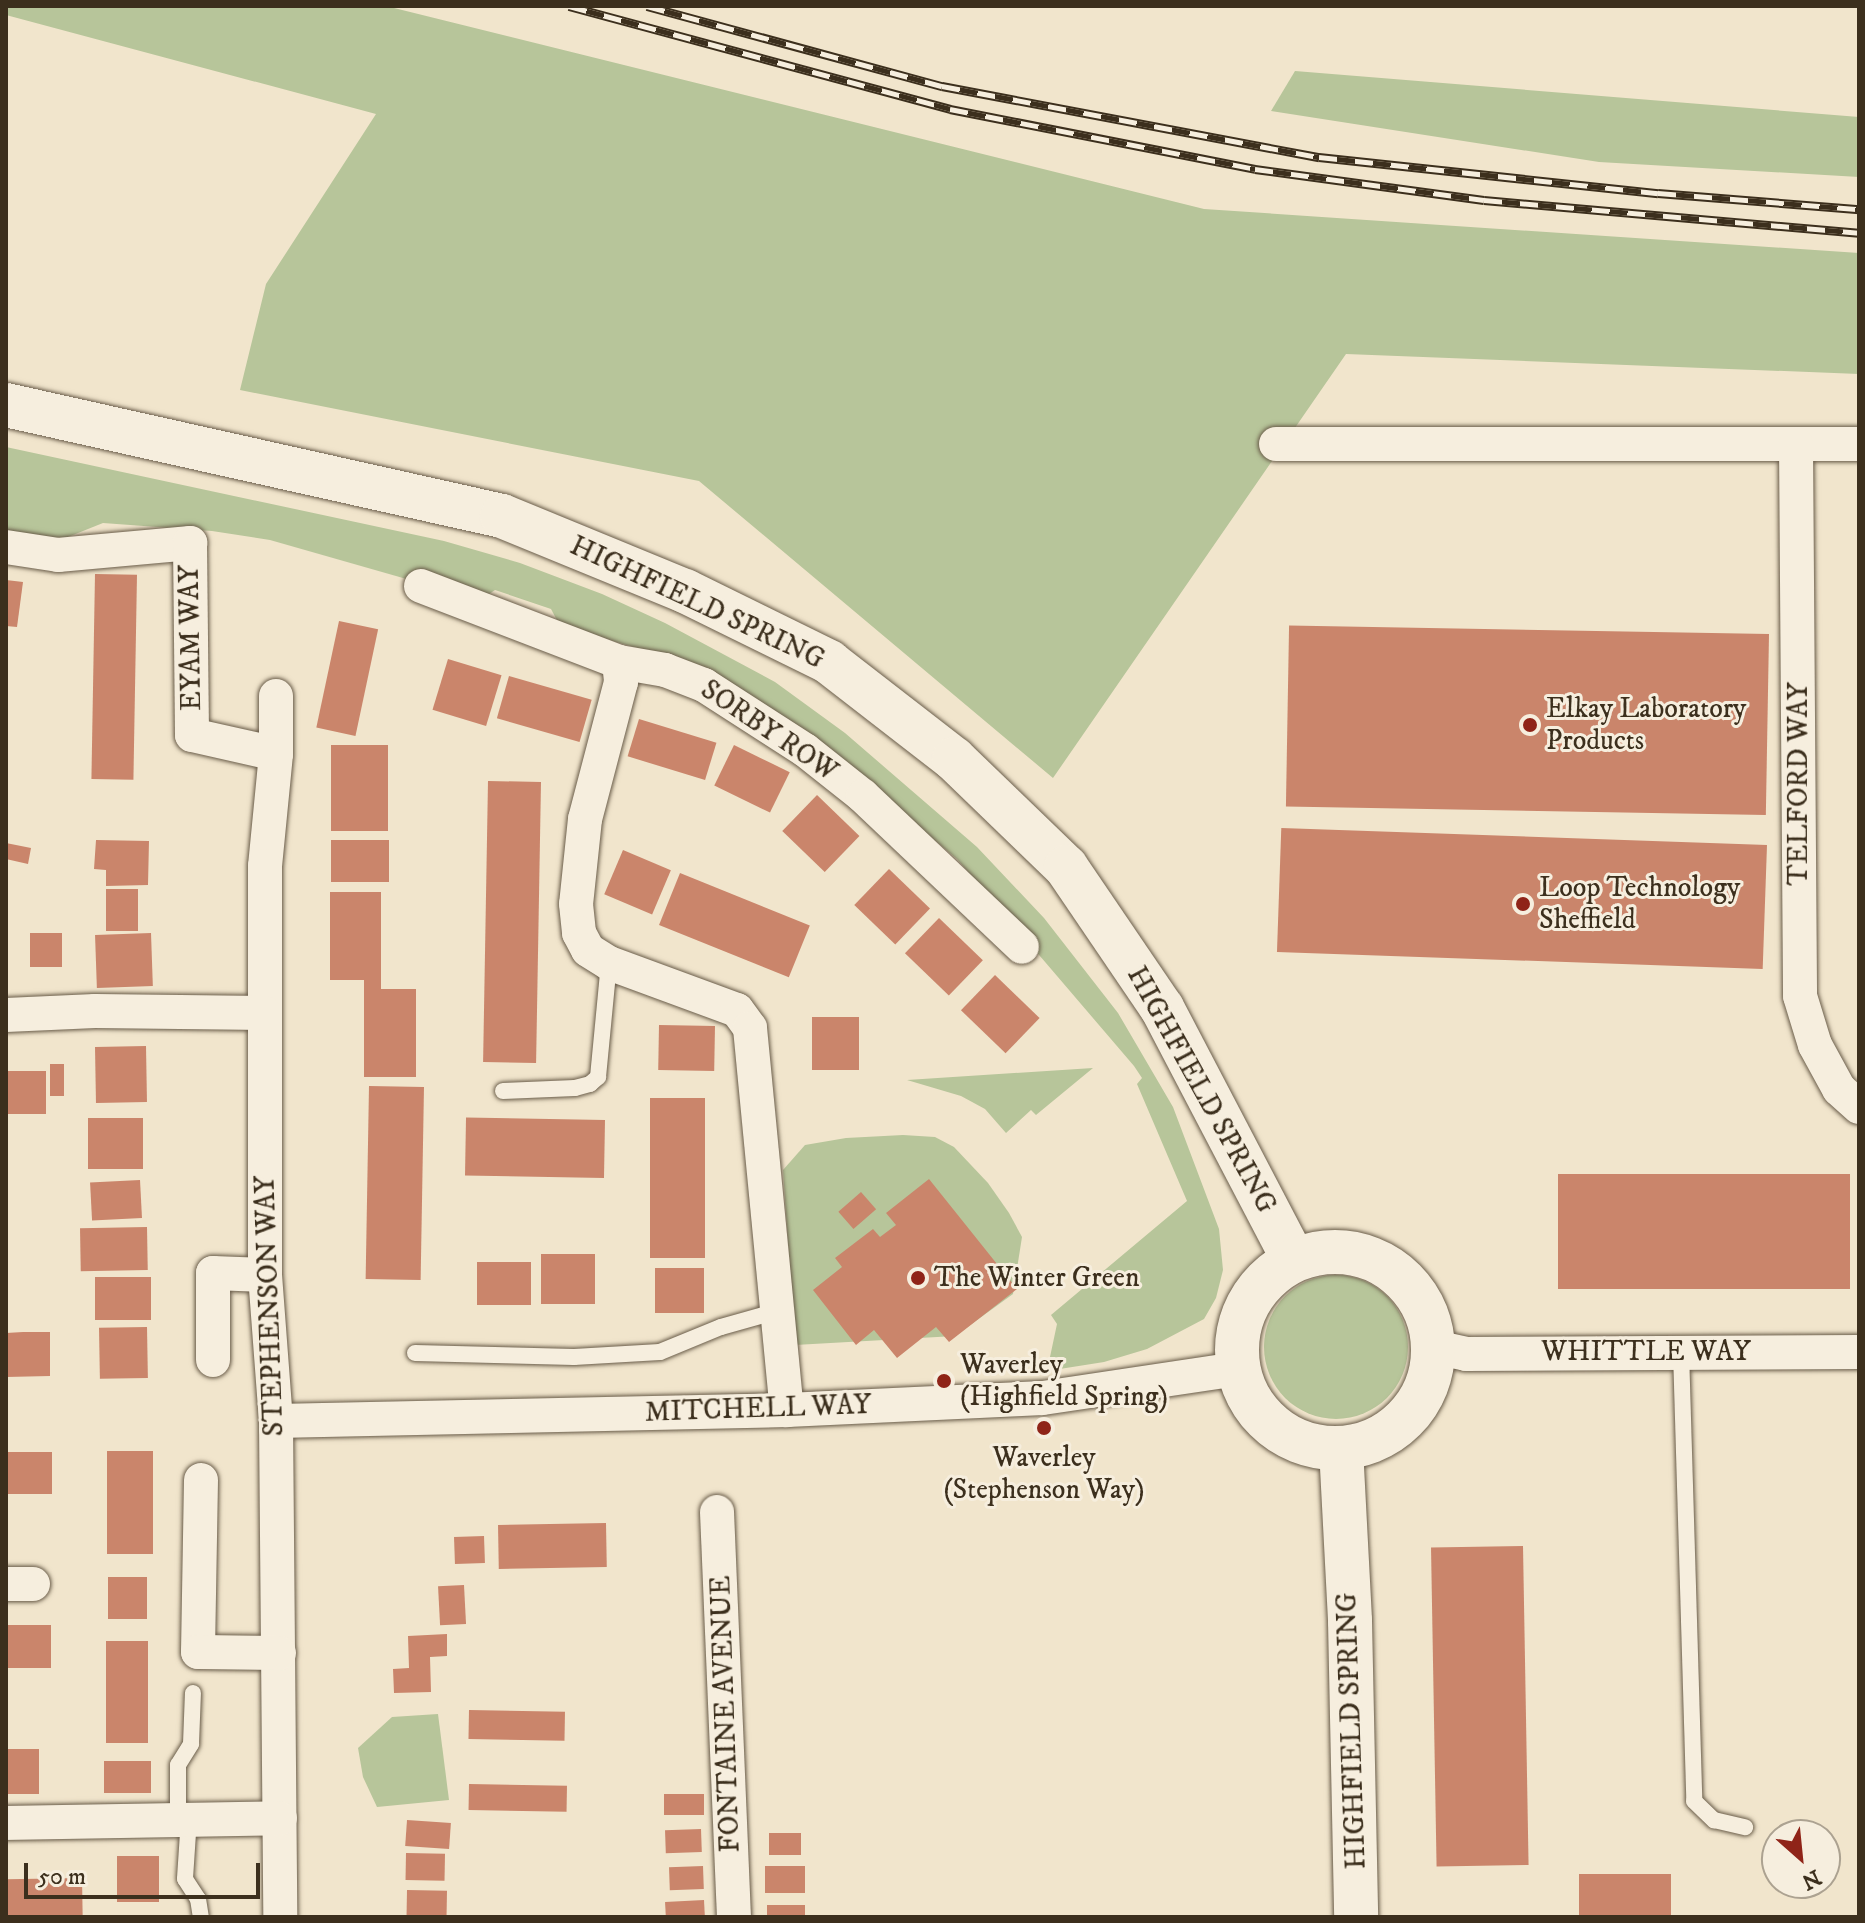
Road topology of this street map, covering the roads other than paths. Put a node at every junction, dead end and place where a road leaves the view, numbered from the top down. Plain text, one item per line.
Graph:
1 (6, 405) edge
2 (1276, 444) dead end
3 (1796, 444) junction
4 (1859, 444) edge
5 (6, 547) edge
6 (421, 586) dead end
7 (619, 662) junction
8 (276, 696) dead end
9 (276, 754) junction
10 (1022, 947) dead end
11 (609, 963) junction
12 (265, 1013) junction
13 (6, 1015) edge
14 (503, 1091) dead end
15 (1859, 1107) edge
16 (1294, 1260) junction
17 (265, 1275) junction
18 (778, 1311) junction
19 (1434, 1347) junction
20 (1681, 1350) junction
21 (1859, 1352) edge
22 (415, 1353) dead end
23 (213, 1360) dead end
24 (1238, 1369) junction
25 (787, 1410) junction
26 (276, 1421) junction
27 (1341, 1448) junction
28 (201, 1480) dead end
29 (717, 1512) dead end
30 (279, 1653) junction
31 (193, 1693) dead end
32 (183, 1818) junction
33 (280, 1818) junction
34 (6, 1823) edge
35 (1745, 1827) dead end
36 (201, 1917) edge
37 (280, 1917) edge
38 (734, 1917) edge
39 (1356, 1917) edge

1 - 16 main road, HIGHFIELD SPRING
2 - 3 street
3 - 4 street
3 - 15 street, TELFORD WAY
5 - 9 street, EYAM WAY
6 - 7 street, SORBY ROW
7 - 10 street, SORBY ROW
7 - 11 street
8 - 9 street, STEPHENSON WAY
9 - 12 street, STEPHENSON WAY
11 - 14 lane
11 - 18 street
12 - 13 street
12 - 17 street, STEPHENSON WAY
16 - 19 main road
16 - 24 main road
17 - 23 street
17 - 26 street, STEPHENSON WAY
18 - 22 lane
18 - 25 street
19 - 20 street, WHITTLE WAY
19 - 27 main road
20 - 21 street, WHITTLE WAY
20 - 35 lane
24 - 25 street, MITCHELL WAY
24 - 27 main road
25 - 26 street, MITCHELL WAY
26 - 30 street, STEPHENSON WAY
27 - 39 main road, HIGHFIELD SPRING
28 - 30 street
29 - 38 street, FONTAINE AVENUE
30 - 33 street, STEPHENSON WAY
31 - 32 lane
32 - 33 street
32 - 34 street
32 - 36 lane
33 - 37 street, STEPHENSON WAY

